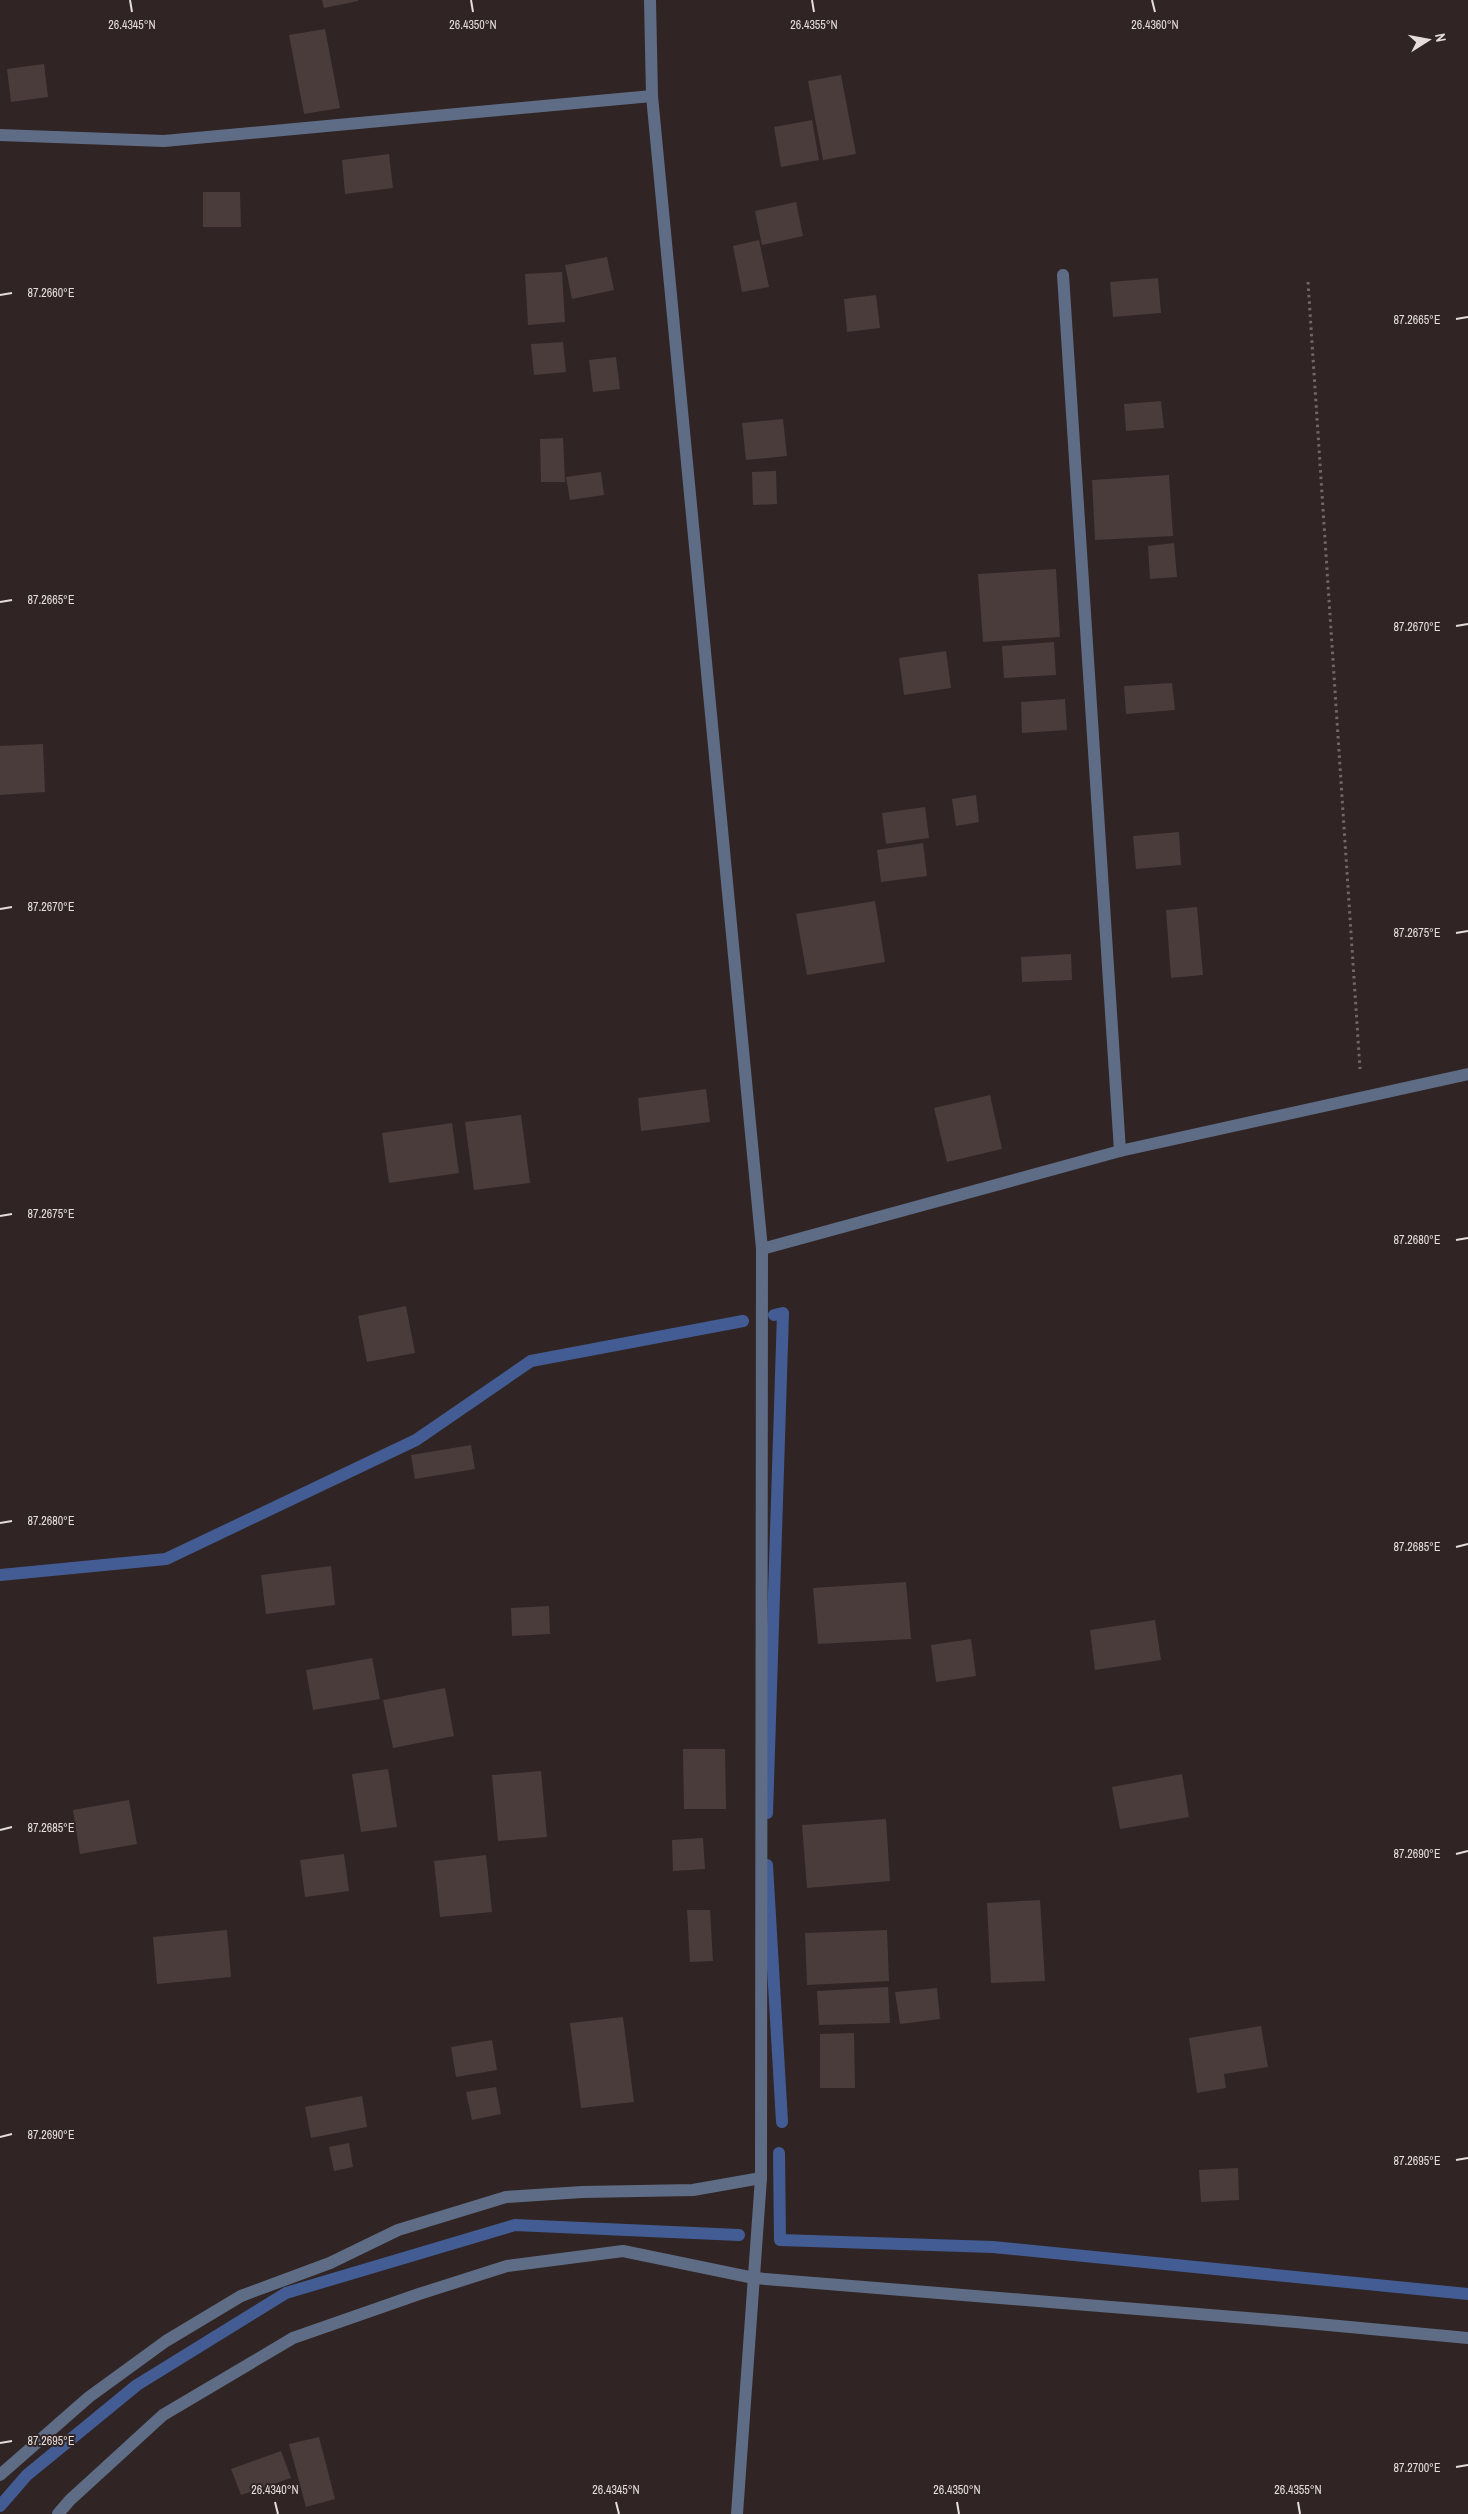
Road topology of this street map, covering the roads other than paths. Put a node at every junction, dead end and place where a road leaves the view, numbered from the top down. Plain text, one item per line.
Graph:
1 (650, 0) edge
2 (652, 96) junction
3 (0, 135) edge
4 (1063, 275) dead end
5 (1468, 1074) edge
6 (1120, 1151) junction
7 (762, 1249) junction
8 (761, 2178) junction
9 (754, 2278) junction
10 (1468, 2338) edge
11 (0, 2475) edge
12 (58, 2514) edge
13 (737, 2514) edge

1 - 2 street
2 - 3 street
2 - 7 street
4 - 6 street
5 - 6 street
6 - 7 street
7 - 8 street
8 - 9 street
8 - 11 street
9 - 10 street
9 - 12 street
9 - 13 street

